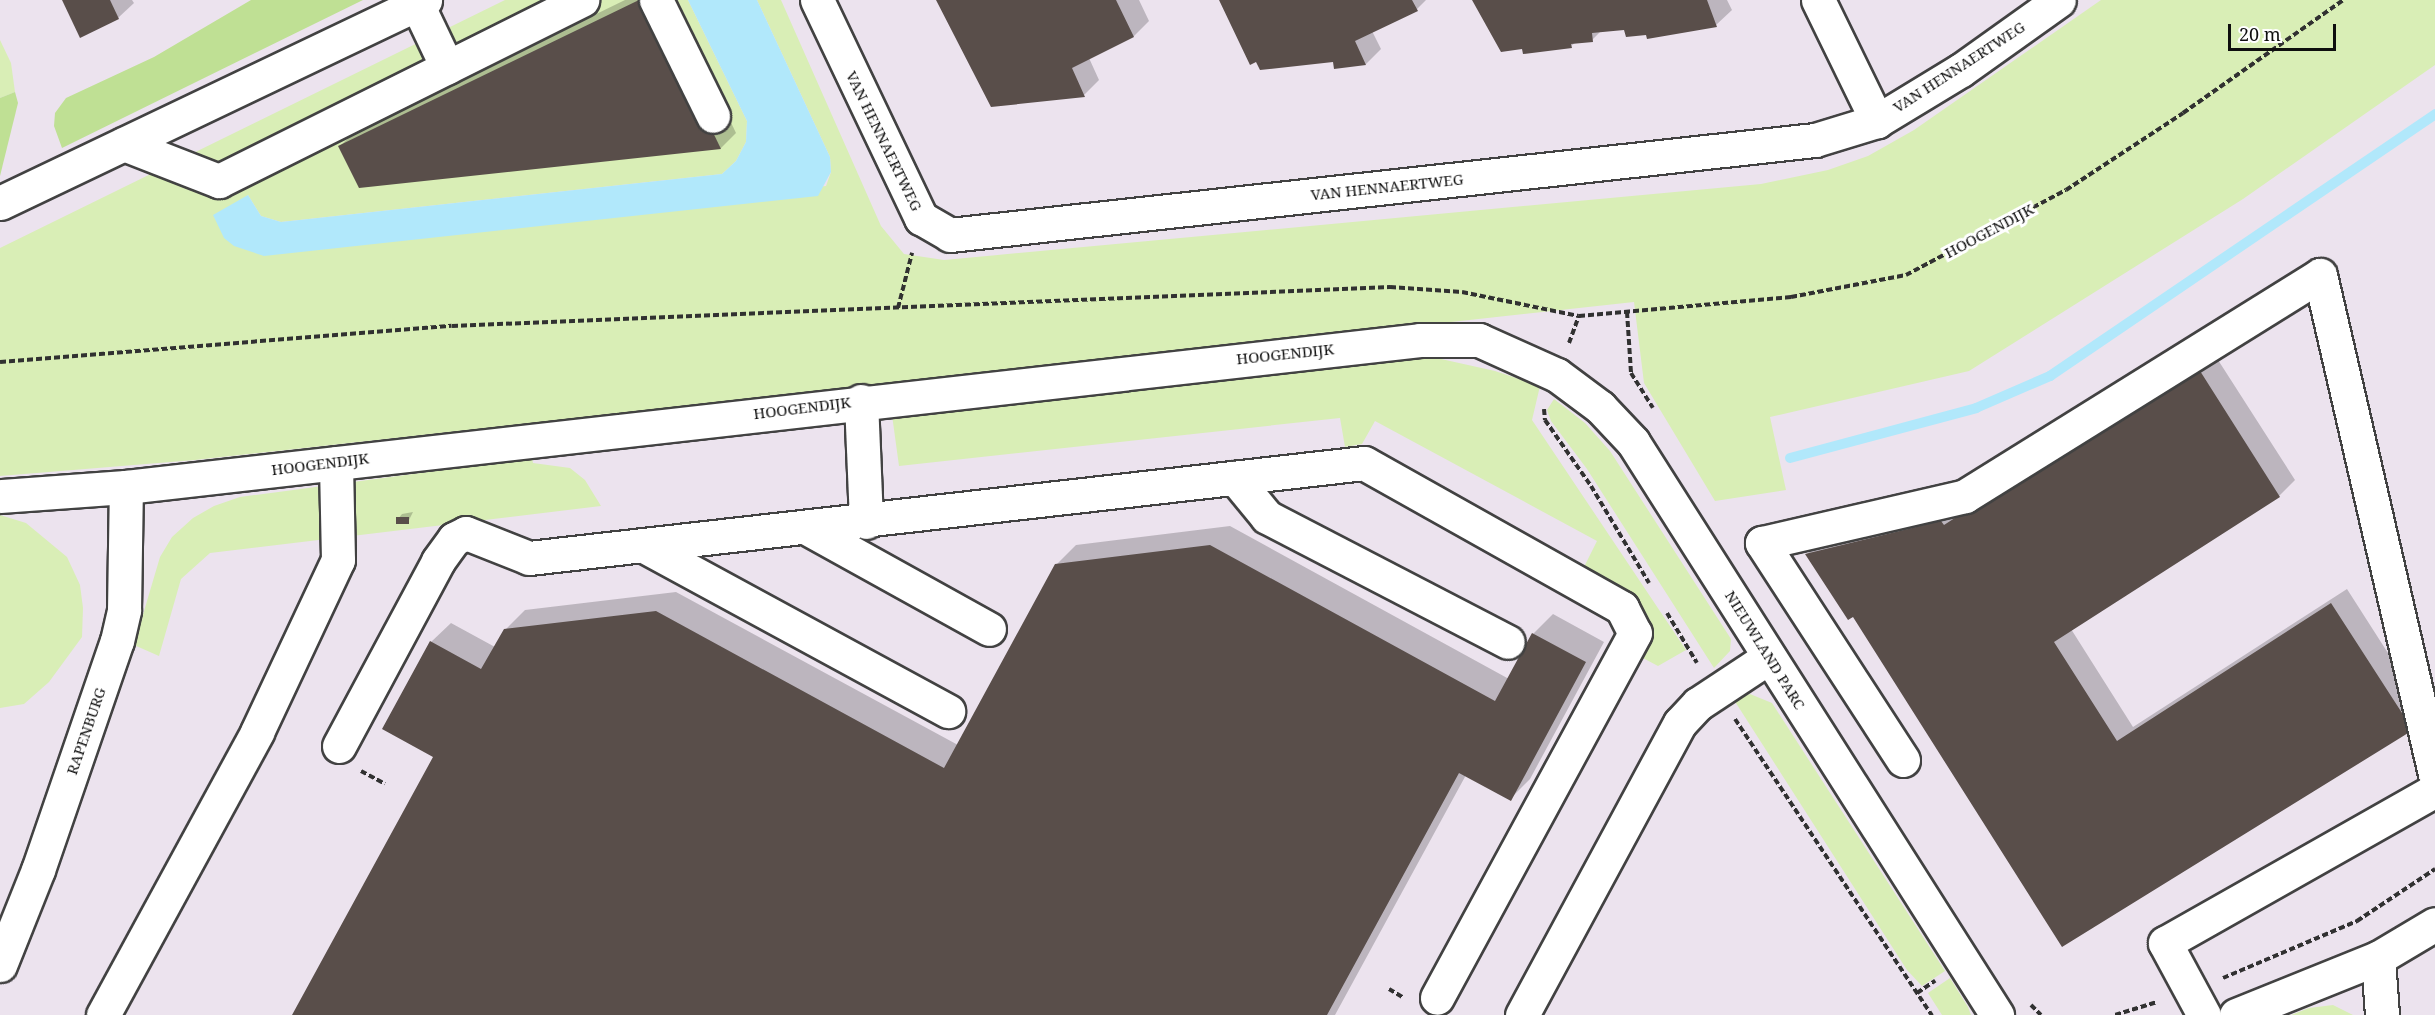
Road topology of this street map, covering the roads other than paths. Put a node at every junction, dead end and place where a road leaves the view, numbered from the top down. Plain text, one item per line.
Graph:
1 (582, 0) edge
2 (656, 0) edge
3 (817, 0) edge
4 (1818, 0) edge
5 (2059, 0) edge
6 (421, 2) edge
7 (447, 67) junction
8 (713, 116) dead end
9 (1877, 121) junction
10 (124, 144) junction
11 (0, 203) edge
12 (1479, 340) joint
13 (861, 401) junction
14 (336, 463) junction
15 (1235, 478) junction
16 (126, 487) junction
17 (0, 496) edge
18 (866, 522) junction
19 (807, 528) junction
20 (646, 547) junction
21 (989, 629) dead end
22 (1508, 642) dead end
23 (1769, 657) junction
24 (948, 711) dead end
25 (346, 756) road end
26 (1903, 760) dead end
27 (2435, 774) edge
28 (2435, 790) edge
29 (2435, 924) edge
30 (2378, 958) junction
31 (0, 965) edge
32 (1437, 998) dead end
33 (2198, 1003) edge
34 (104, 1015) edge
35 (1521, 1015) edge
36 (1997, 1015) edge
37 (2236, 1015) edge
38 (2382, 1015) edge

1 - 7 street
2 - 8 street
3 - 9 street, VAN HENNAERTWEG
4 - 9 street
5 - 9 street, VAN HENNAERTWEG
6 - 7 street
6 - 10 street
7 - 10 street
10 - 11 street
12 - 13 street, HOOGENDIJK
12 - 23 street, NIEUWLAND PARC
13 - 14 street, HOOGENDIJK
13 - 18 street
14 - 16 street, HOOGENDIJK
14 - 34 street
15 - 18 street
15 - 22 street
15 - 32 street
16 - 17 street, HOOGENDIJK
16 - 31 street, RAPENBURG
18 - 19 street
19 - 20 street
19 - 21 street
20 - 24 street
20 - 25 street
23 - 35 street
23 - 36 street, NIEUWLAND PARC
26 - 27 street
28 - 33 street
29 - 30 street
30 - 37 street
30 - 38 street

